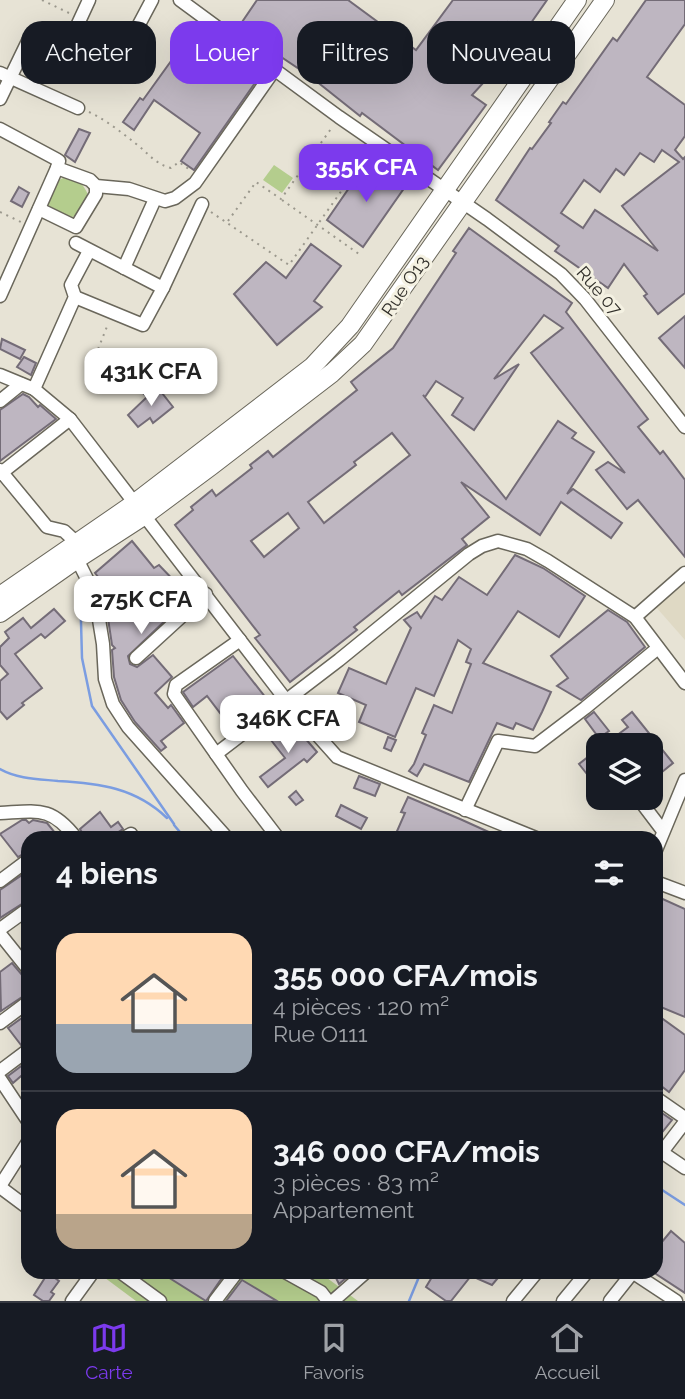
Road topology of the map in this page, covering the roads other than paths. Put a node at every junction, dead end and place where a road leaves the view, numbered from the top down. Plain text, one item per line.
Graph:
1 (89, 0) edge
2 (152, 0) edge
3 (180, 0) edge
4 (577, 0) edge
5 (605, 0) edge
6 (79, 21) edge
7 (141, 21) edge
8 (209, 21) edge
9 (21, 51) edge
10 (5, 75) edge
11 (283, 75) edge
12 (265, 84) edge
13 (0, 99) edge
14 (78, 108) road end
15 (0, 129) edge
16 (57, 168) junction
17 (96, 186) junction
18 (444, 190) junction
19 (155, 199) junction
20 (202, 204) dead end
21 (462, 204) junction
22 (40, 209) junction
23 (76, 243) dead end
24 (89, 251) junction
25 (0, 263) edge
26 (124, 268) junction
27 (13, 269) junction
28 (163, 288) junction
29 (0, 296) edge
30 (75, 297) junction
31 (0, 376) edge
32 (27, 387) junction
33 (0, 401) edge
34 (70, 419) junction
35 (685, 427) edge
36 (1, 472) edge
37 (140, 509) junction
38 (77, 551) junction
39 (685, 573) edge
40 (206, 594) junction
41 (0, 596) edge
42 (0, 613) edge
43 (635, 617) junction
44 (240, 640) junction
45 (657, 648) junction
46 (136, 658) dead end
47 (685, 683) edge
48 (286, 700) junction
49 (216, 754) junction
50 (685, 780) edge
51 (465, 810) junction
52 (647, 810) edge
53 (0, 813) edge
54 (66, 831) edge
55 (221, 831) edge
56 (273, 831) edge
57 (518, 831) edge
58 (663, 831) joint
59 (21, 865) edge
60 (0, 881) edge
61 (663, 885) edge
62 (685, 893) edge
63 (21, 914) edge
64 (0, 929) edge
65 (0, 934) edge
66 (21, 960) edge
67 (21, 1007) edge
68 (0, 1023) edge
69 (21, 1056) edge
70 (0, 1072) edge
71 (0, 1079) edge
72 (21, 1102) edge
73 (663, 1103) edge
74 (685, 1120) edge
75 (663, 1145) edge
76 (21, 1153) edge
77 (663, 1153) edge
78 (685, 1168) edge
79 (0, 1186) edge
80 (21, 1202) edge
81 (88, 1279) edge
82 (130, 1279) edge
83 (232, 1279) edge
84 (302, 1279) edge
85 (358, 1279) edge
86 (531, 1279) edge
87 (581, 1279) edge
88 (627, 1279) edge
89 (642, 1279) edge
90 (667, 1299) edge
91 (72, 1301) edge
92 (160, 1301) edge
93 (215, 1301) edge
94 (328, 1301) edge
95 (333, 1301) edge
96 (513, 1301) edge
97 (563, 1301) edge
98 (610, 1301) edge

1 - 6 street
2 - 7 street
3 - 8 street, Rue 07
4 - 18 main road, Rue O13
5 - 21 main road, Rue O13
9 - 10 street
10 - 13 street
10 - 14 street
11 - 18 street, Rue 07
12 - 19 street
15 - 16 street
16 - 17 street
16 - 22 street
17 - 19 street
17 - 22 street
18 - 21 street, Rue 07
18 - 37 main road, Rue O13
19 - 26 street
20 - 28 street
21 - 35 street, Rue 07
21 - 37 main road, Rue O13
22 - 27 street
23 - 24 street
24 - 26 street
24 - 30 street
25 - 27 street
26 - 28 street
27 - 29 street
28 - 30 street
30 - 32 street
31 - 32 street
32 - 33 street
32 - 34 street
34 - 36 street
34 - 37 street
36 - 38 street
37 - 38 main road
37 - 40 street
38 - 41 main road
38 - 42 main road
38 - 55 street
39 - 43 street
40 - 44 street
40 - 46 street
43 - 45 street
43 - 48 street
44 - 48 street
44 - 49 street
45 - 47 street
45 - 51 street
48 - 49 street
48 - 51 street
49 - 56 street
50 - 58 street
51 - 57 street
52 - 58 street
53 - 54 street
59 - 60 street
61 - 62 street
63 - 64 street
65 - 66 street
67 - 68 street
69 - 70 street
71 - 72 street
73 - 74 street
74 - 75 street
76 - 79 street
77 - 78 street
79 - 80 street
81 - 91 street
82 - 92 street
83 - 93 street
84 - 94 street
85 - 95 street
86 - 96 street
87 - 97 street
88 - 98 street
89 - 90 street

